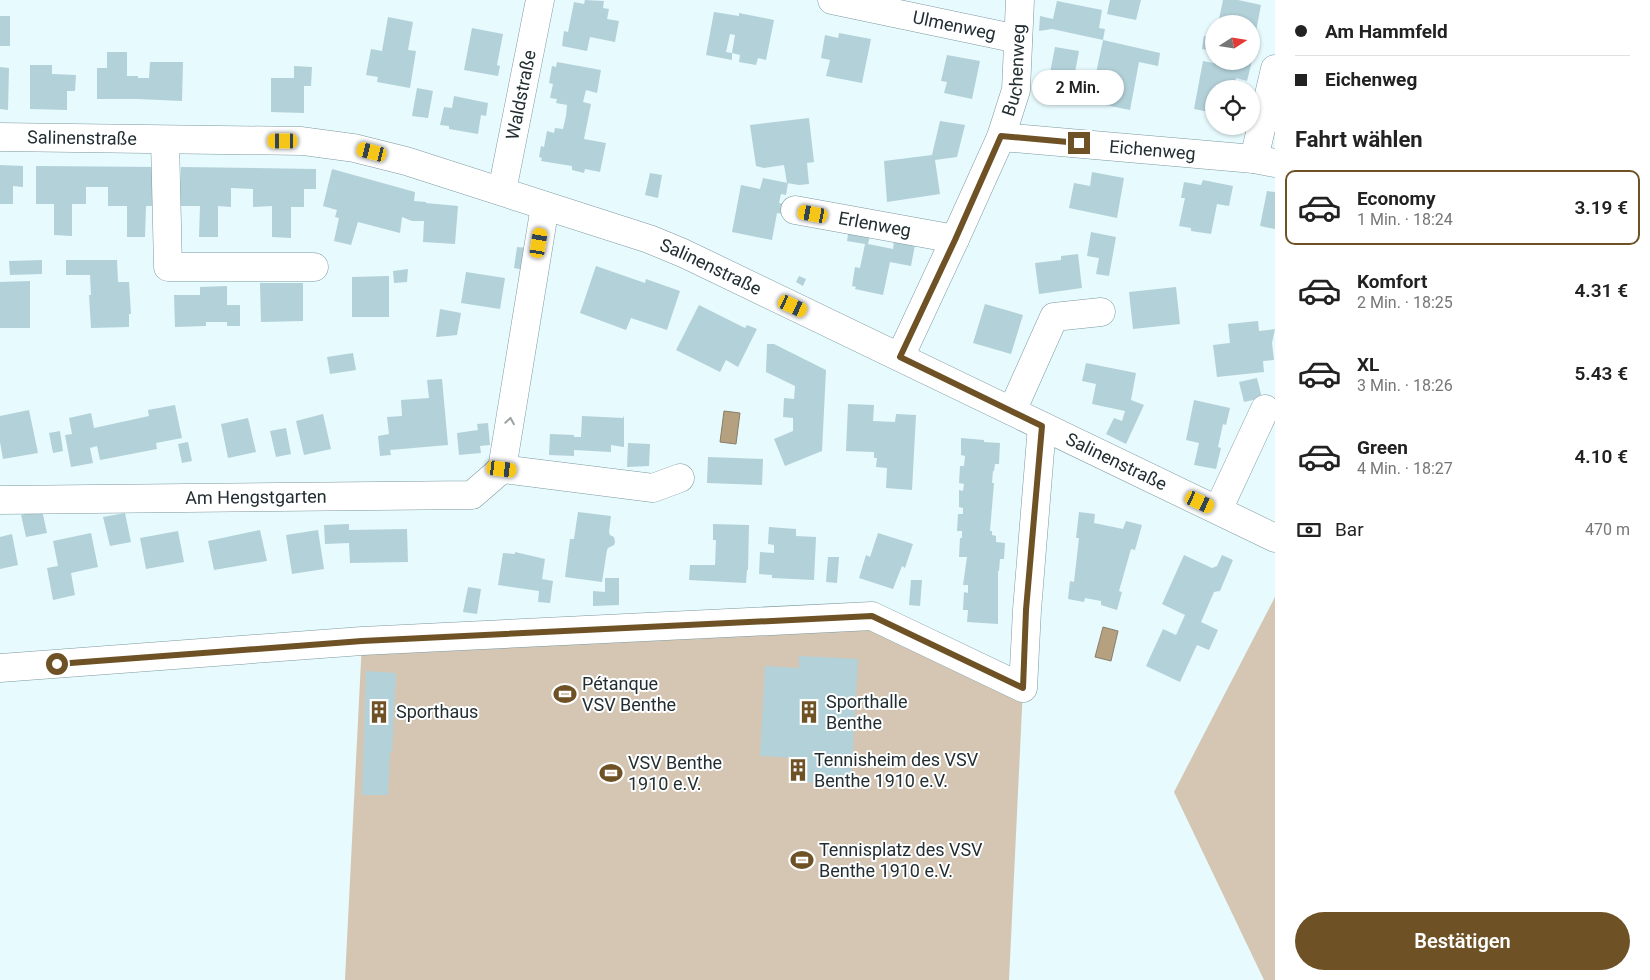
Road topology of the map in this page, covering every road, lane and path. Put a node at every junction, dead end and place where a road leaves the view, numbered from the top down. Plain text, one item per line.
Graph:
1 (540, 0) edge
2 (832, 0) edge
3 (1020, 0) edge
4 (1018, 39) junction
5 (1275, 69) edge
6 (1001, 136) junction
7 (0, 137) edge
8 (165, 140) junction
9 (1264, 161) edge
10 (502, 191) junction
11 (546, 206) junction
12 (795, 210) dead end
13 (955, 240) junction
14 (314, 267) dead end
15 (1101, 312) dead end
16 (900, 357) junction
17 (1265, 409) dead end
18 (1012, 411) junction
19 (1042, 426) junction
20 (502, 469) junction
21 (680, 478) dead end
22 (0, 500) edge
23 (1218, 510) junction
24 (1275, 538) edge
25 (0, 668) edge

1 - 10 street, Waldstraße
2 - 4 street, Ulmenweg
3 - 4 street, Buchenweg
4 - 6 street, Buchenweg
5 - 9 street
6 - 9 street, Eichenweg
6 - 13 street, Buchenweg
7 - 8 street, Salinenstraße
8 - 10 street, Salinenstraße
8 - 14 street
10 - 11 street, Salinenstraße
11 - 16 street, Salinenstraße
20 -> 11 street
12 - 13 street, Erlenweg
13 - 16 street, Buchenweg
15 - 18 street
16 - 18 street, Salinenstraße
17 - 23 street
18 - 19 street, Salinenstraße
19 - 23 street, Salinenstraße
19 - 25 street
20 - 21 street
20 - 22 street, Am Hengstgarten
23 - 24 street, Salinenstraße

